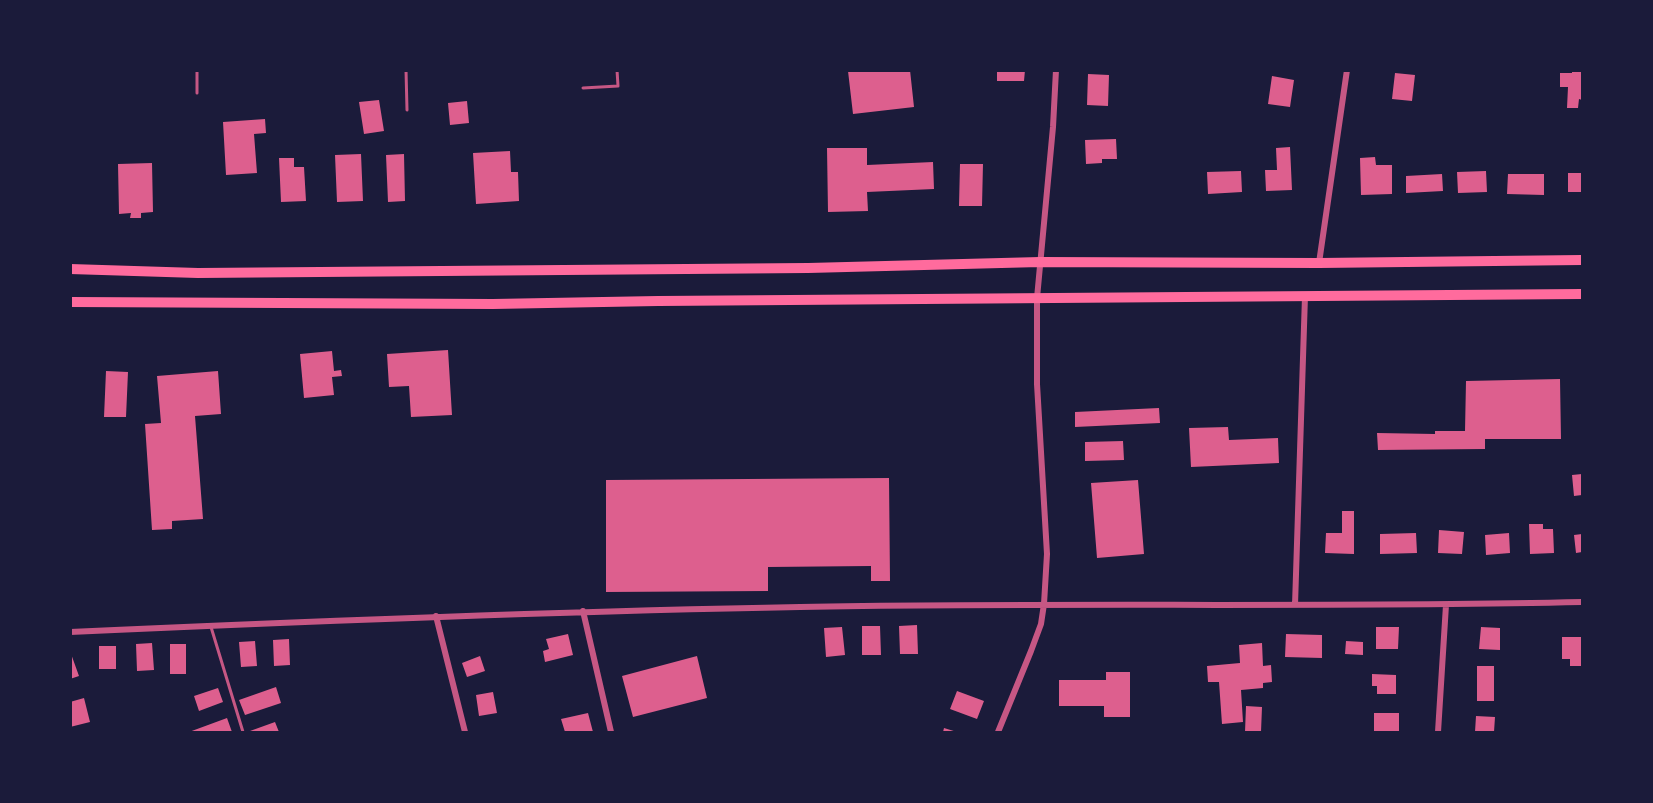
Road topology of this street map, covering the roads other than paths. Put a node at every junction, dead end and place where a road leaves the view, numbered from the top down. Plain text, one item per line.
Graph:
1 (197, 70) edge
2 (406, 70) edge
3 (617, 70) edge
4 (1056, 70) edge
5 (1347, 70) edge
6 (583, 88) dead end
7 (197, 93) dead end
8 (407, 111) dead end
9 (1582, 260) edge
10 (1040, 262) junction
11 (1319, 263) junction
12 (70, 269) edge
13 (1582, 294) edge
14 (1305, 296) junction
15 (1037, 298) junction
16 (70, 302) edge
17 (1582, 602) edge
18 (1044, 604) junction
19 (1295, 605) junction
20 (1446, 605) junction
21 (583, 611) junction
22 (436, 616) junction
23 (210, 625) junction
24 (70, 632) edge
25 (243, 732) edge
26 (465, 732) edge
27 (611, 732) edge
28 (998, 732) edge
29 (1438, 732) edge

1 - 7 lane
2 - 8 lane
3 - 6 lane
4 - 10 street
5 - 11 street
9 - 11 highway
10 - 11 highway
10 - 12 highway
10 - 15 street
13 - 14 highway
14 - 15 highway
14 - 19 street
15 - 16 highway
15 - 18 street
17 - 20 street
18 - 19 street
18 - 21 street
18 - 28 street
19 - 20 street
20 - 29 street
21 - 22 street
21 - 27 street
22 - 23 street
22 - 26 street
23 - 24 street
23 - 25 lane

